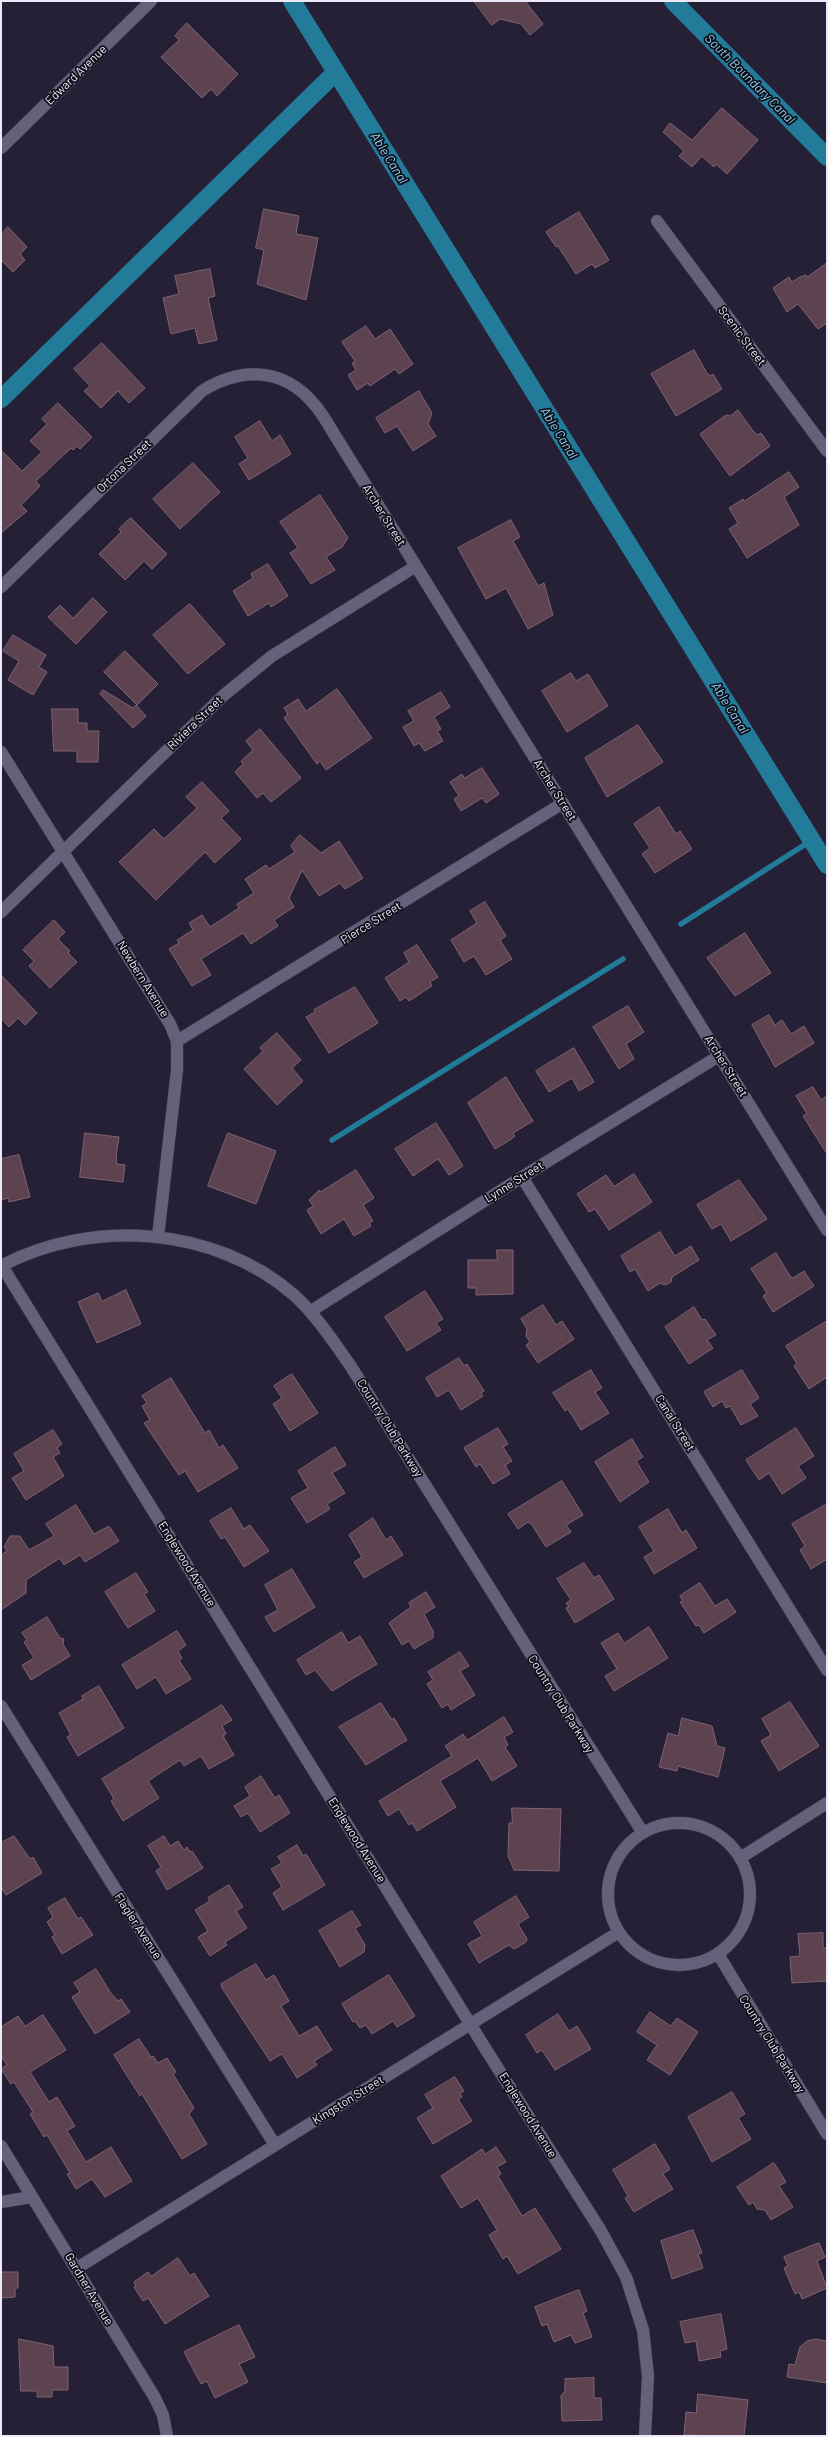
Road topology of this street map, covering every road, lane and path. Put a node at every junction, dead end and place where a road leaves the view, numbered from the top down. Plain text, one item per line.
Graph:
1 (151, 1) edge
2 (1, 148) edge
3 (657, 221) dead end
4 (263, 374) joint
5 (827, 451) edge
6 (416, 566) junction
7 (1, 587) edge
8 (1, 752) edge
9 (563, 803) junction
10 (64, 851) junction
11 (1, 912) edge
12 (177, 1041) junction
13 (719, 1056) junction
14 (522, 1176) junction
15 (827, 1230) edge
16 (158, 1237) junction
17 (1, 1266) edge
18 (311, 1311) junction
19 (827, 1670) edge
20 (1, 1706) edge
21 (827, 1803) edge
22 (643, 1832) junction
23 (740, 1858) junction
24 (619, 1932) junction
25 (718, 1954) junction
26 (470, 2023) junction
27 (827, 2134) edge
28 (275, 2145) junction
29 (1, 2146) edge
30 (32, 2197) junction
31 (1, 2202) edge
32 (76, 2268) junction
33 (167, 2436) edge
34 (645, 2436) edge

1 - 2 street, Edward Avenue
3 - 5 street, Scenic Street
4 - 6 street, Archer Street
4 - 7 street, Ortona Street
6 - 9 street, Archer Street
6 - 10 street, Riviera Street
8 - 10 street, Newbern Avenue
9 - 12 street, Pierce Street
9 - 13 street, Archer Street
10 - 11 street, Riviera Street
10 - 12 street, Newbern Avenue
12 - 16 street, Newbern Avenue
13 - 14 street, Lynne Street
13 - 15 street, Archer Street
14 - 18 street, Lynne Street
14 - 19 street, Canal Street
16 - 17 street, Country Club Parkway
16 - 18 street, Country Club Parkway
17 - 26 street, Englewood Avenue
18 - 22 street, Country Club Parkway
20 - 28 street, Flagler Avenue
21 - 23 street
22 - 23 street
22 - 24 street
23 - 25 street
24 - 25 street
24 - 26 street, Kingston Street
25 - 27 street, Country Club Parkway
26 - 28 street, Kingston Street
26 - 34 street, Englewood Avenue
28 - 32 street, Kingston Street
29 - 30 street, Gardner Avenue
30 - 31 street
30 - 32 street, Gardner Avenue
32 - 33 street, Gardner Avenue

